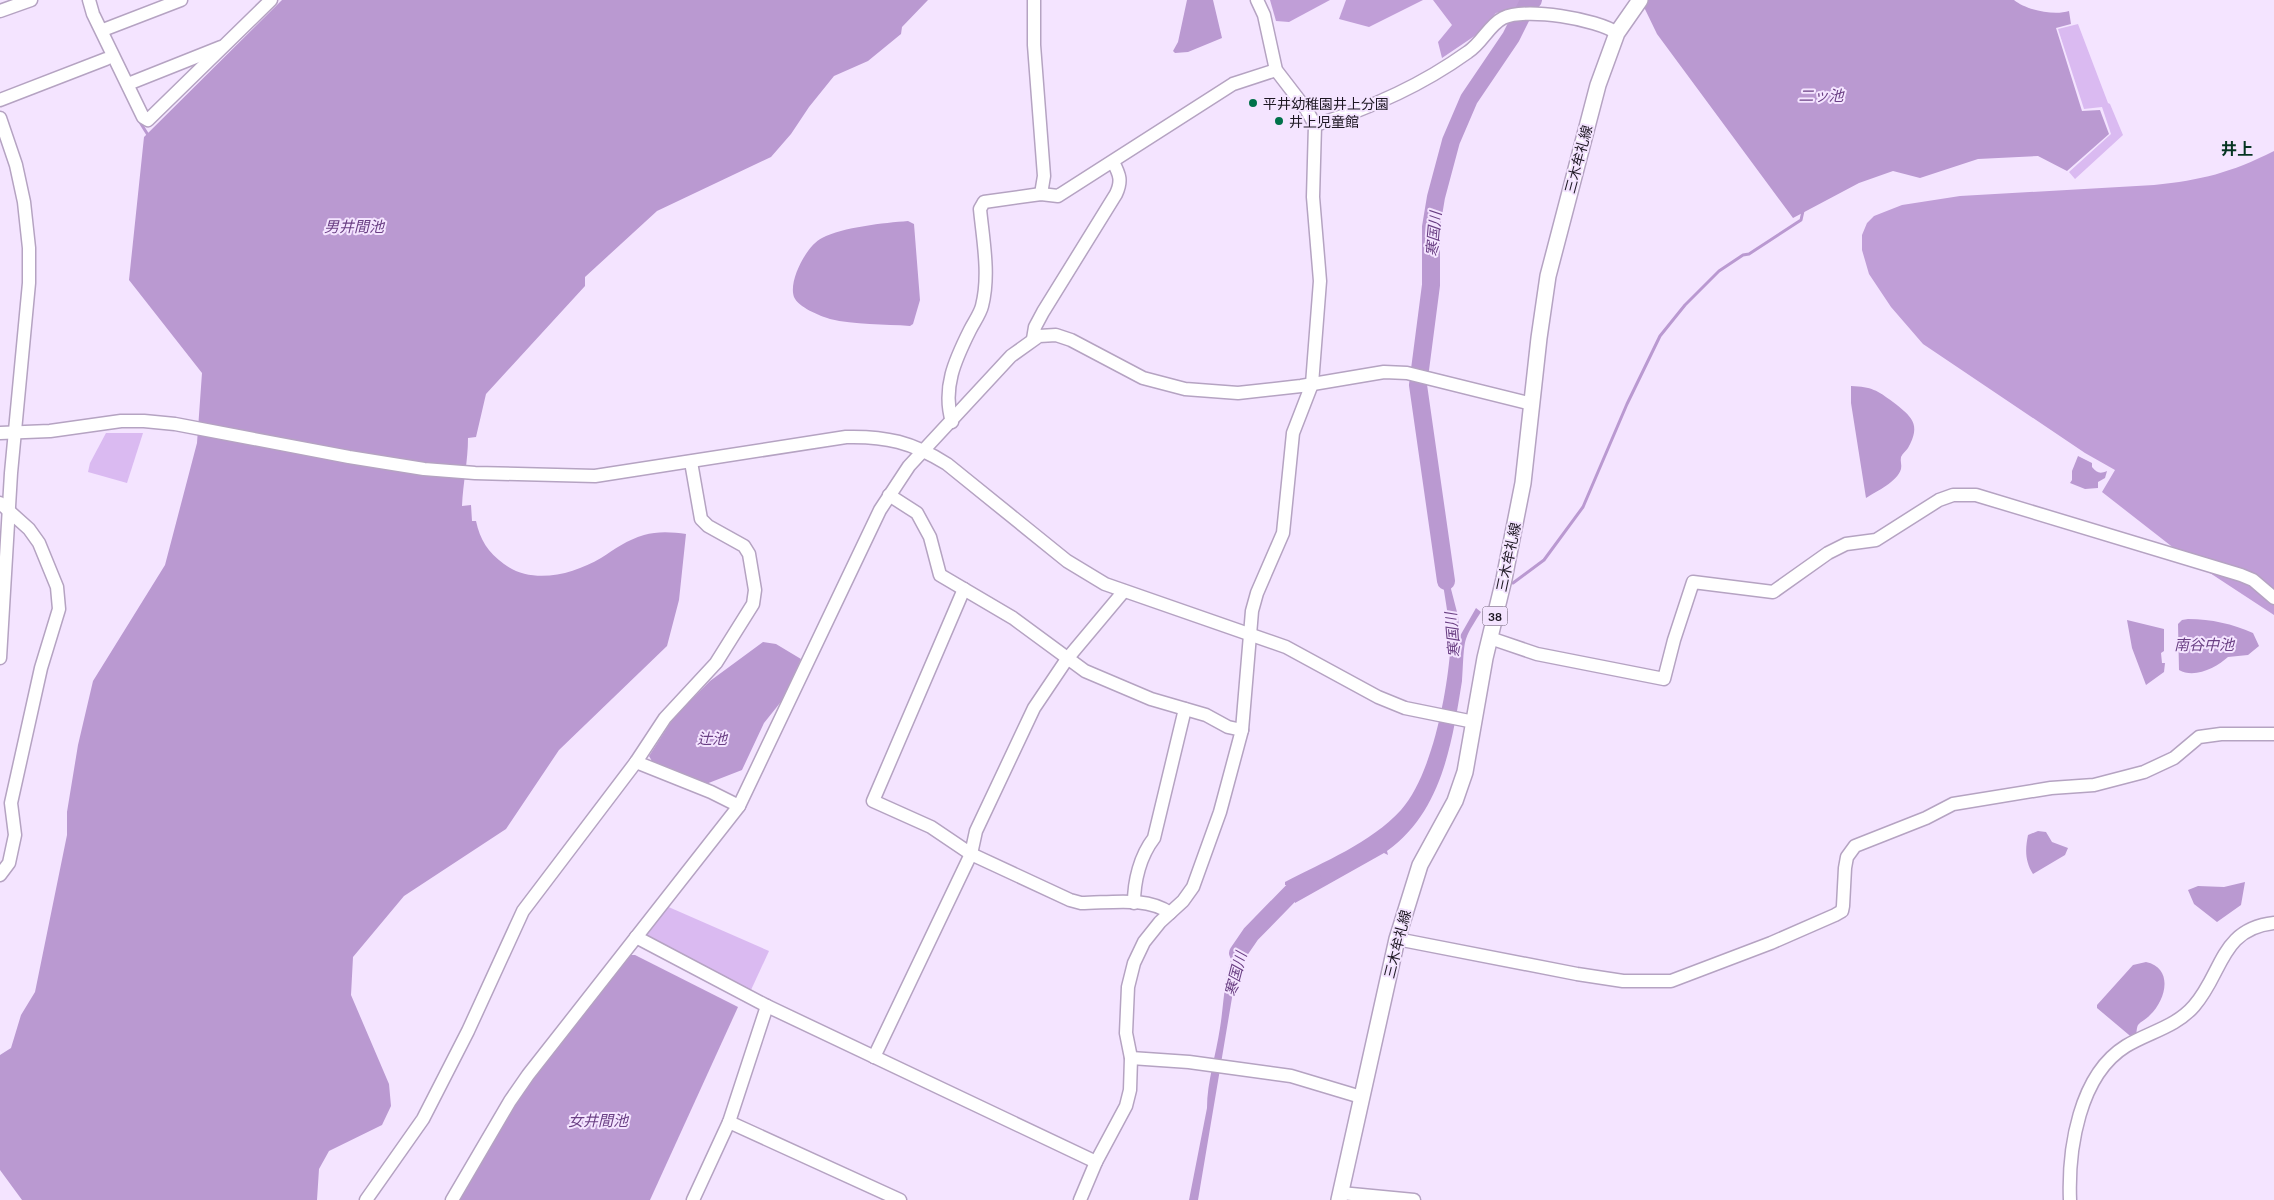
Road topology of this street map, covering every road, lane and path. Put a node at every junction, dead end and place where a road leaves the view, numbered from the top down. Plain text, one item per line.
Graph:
1 (32, 0) edge
2 (89, 0) edge
3 (181, 0) edge
4 (271, 0) edge
5 (1034, 0) edge
6 (1257, 0) edge
7 (1640, 0) edge
8 (0, 11) edge
9 (1620, 29) junction
10 (103, 30) junction
11 (226, 45) junction
12 (106, 59) dead end
13 (1276, 70) junction
14 (128, 84) junction
15 (0, 100) edge
16 (0, 118) edge
17 (1315, 125) junction
18 (1113, 162) junction
19 (1041, 194) junction
20 (1033, 340) junction
21 (1312, 384) junction
22 (1532, 404) junction
23 (952, 422) junction
24 (0, 433) edge
25 (15, 433) junction
26 (926, 450) junction
27 (691, 462) junction
28 (888, 495) junction
29 (5, 507) edge
30 (964, 589) junction
31 (1124, 591) junction
32 (2274, 598) edge
33 (1250, 634) junction
34 (1490, 638) junction
35 (0, 658) edge
36 (1067, 659) junction
37 (1185, 709) junction
38 (1474, 722) junction
39 (1242, 730) junction
40 (2274, 734) edge
41 (636, 762) junction
42 (739, 806) junction
43 (971, 854) junction
44 (0, 875) edge
45 (1134, 903) junction
46 (1170, 913) junction
47 (2274, 923) edge
48 (636, 937) junction
49 (1396, 939) junction
50 (767, 1006) junction
51 (874, 1057) junction
52 (1131, 1058) junction
53 (1361, 1098) junction
54 (729, 1122) junction
55 (1096, 1162) junction
56 (1340, 1196) edge
57 (366, 1200) edge
58 (452, 1200) edge
59 (693, 1200) edge
60 (900, 1200) edge
61 (1080, 1200) edge
62 (1414, 1200) edge
63 (2070, 1200) edge

1 - 8 street
2 - 10 street
3 - 10 street
4 - 11 street
5 - 19 street
6 - 13 street
7 - 9 main road, 三木牟礼線 / 38
9 - 17 street
9 - 22 main road, 三木牟礼線 / 38
10 - 14 street
11 - 14 street
11 - 14 street
12 - 15 street
13 - 17 street
13 - 18 street
16 - 25 street
17 - 21 street
18 - 19 street
18 - 20 street
19 - 23 street
20 - 21 street
20 - 23 street
21 - 22 street
21 - 33 street
22 - 34 main road, 三木牟礼線 / 38
23 - 26 street
24 - 25 street
25 - 27 street
25 - 29 street
26 - 27 street
26 - 28 street
26 - 31 street
27 - 41 street
28 - 30 street
28 - 42 street
29 - 35 street
29 - 44 street
30 - 36 street
30 - 43 street
31 - 33 street
31 - 36 street
32 - 34 street
33 - 38 street
33 - 39 street
34 - 38 main road, 三木牟礼線 / 38
36 - 37 street
36 - 43 street
37 - 39 street
37 - 45 street
38 - 49 main road, 三木牟礼線 / 38
39 - 46 street
40 - 49 street
41 - 42 street
41 - 57 street
42 - 48 street
43 - 45 street
43 - 51 street
45 - 46 street
46 - 52 street
47 - 63 street
48 - 50 street
48 - 58 street
49 - 53 main road, 三木牟礼線 / 38
50 - 51 street
50 - 54 street
51 - 55 street
52 - 53 street
52 - 55 street
53 - 56 main road, 三木牟礼線 / 38
54 - 59 street
54 - 60 street
55 - 61 street
56 - 62 street

